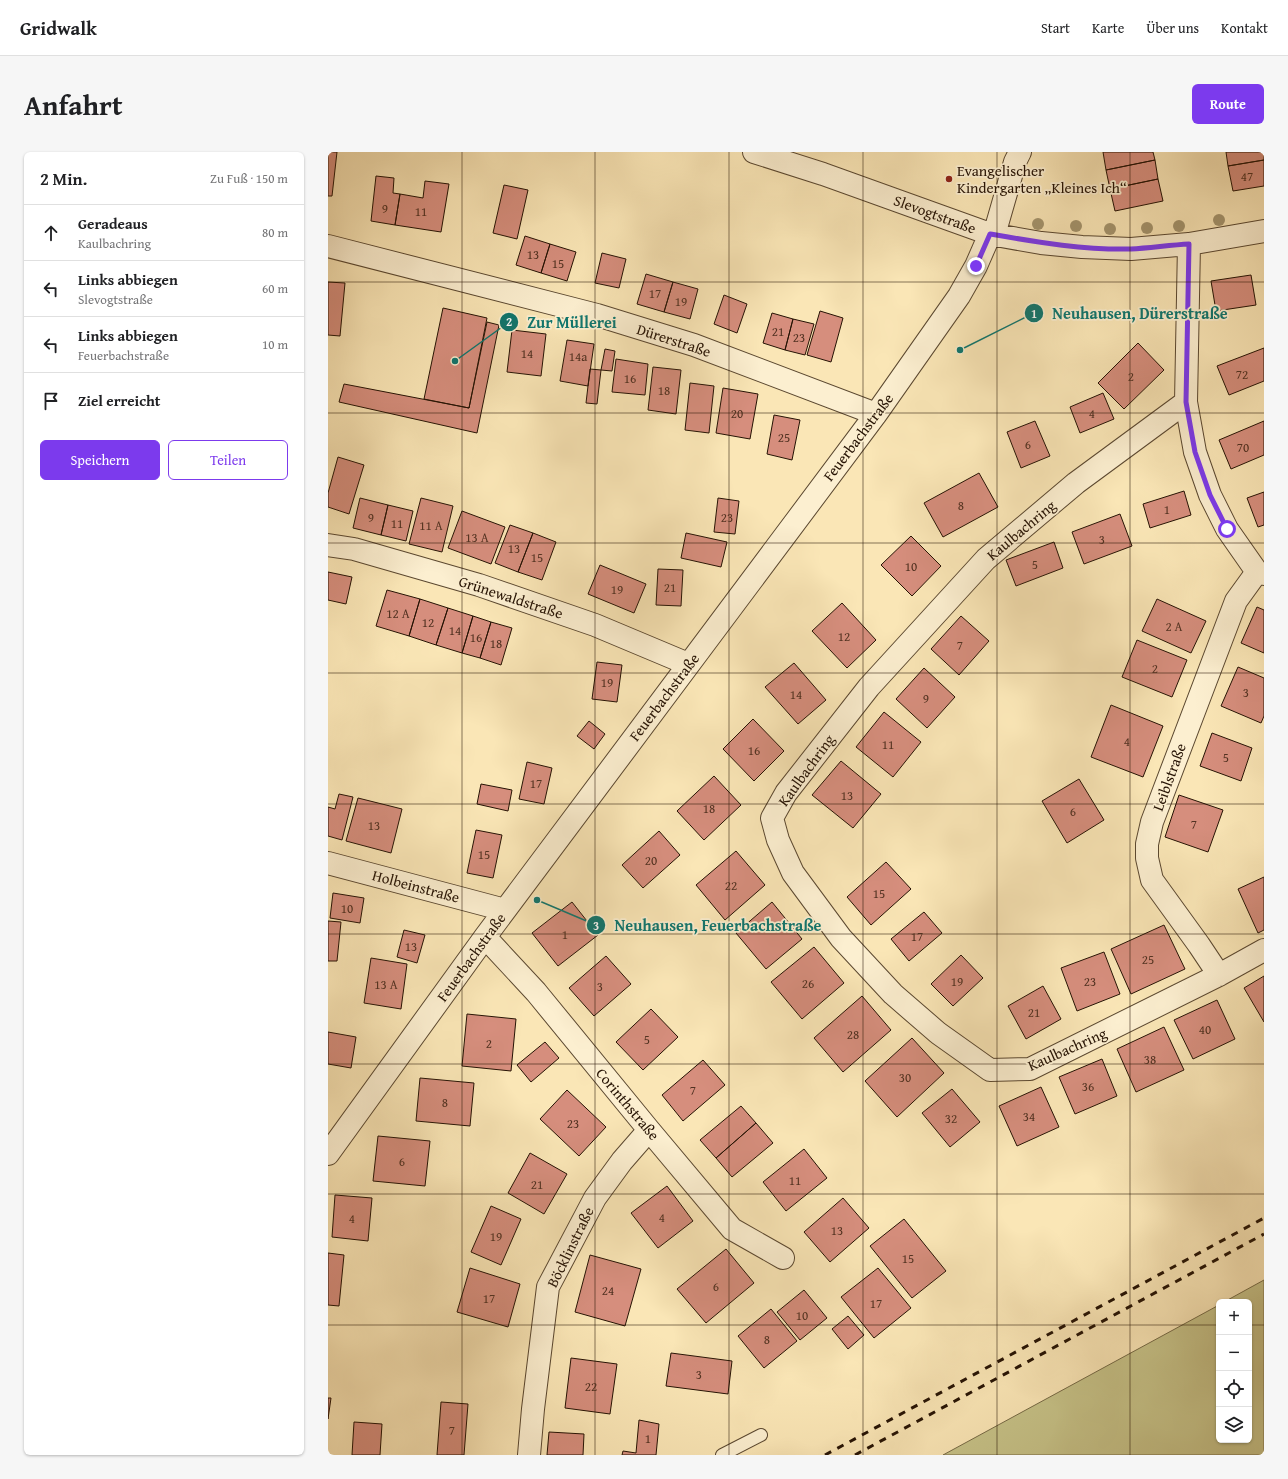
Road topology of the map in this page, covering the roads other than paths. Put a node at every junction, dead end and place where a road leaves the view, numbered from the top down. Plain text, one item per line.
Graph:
1 (754, 152) edge
2 (1020, 152) edge
3 (776, 155) edge
4 (1264, 231) edge
5 (992, 235) junction
6 (1189, 244) junction
7 (328, 246) edge
8 (1186, 402) junction
9 (876, 414) junction
10 (328, 545) edge
11 (1261, 573) edge
12 (688, 664) junction
13 (328, 863) edge
14 (505, 910) junction
15 (485, 937) junction
16 (1264, 950) edge
17 (1219, 975) junction
18 (649, 1130) junction
19 (328, 1154) edge
20 (783, 1258) dead end
21 (761, 1435) dead end
22 (529, 1455) edge
23 (722, 1455) edge

1 - 3 street, Slevogtstraße
2 - 5 street, Feuerbachstraße
3 - 5 street, Slevogtstraße
4 - 6 street, Slevogtstraße
5 - 6 street, Slevogtstraße
5 - 9 street, Feuerbachstraße
6 - 8 street
7 - 9 street, Dürerstraße
8 - 11 street
8 - 17 street, Kaulbachring
9 - 12 street, Feuerbachstraße
10 - 12 street, Grünewaldstraße
11 - 17 street, Leiblstraße
12 - 14 street, Feuerbachstraße
13 - 14 street, Holbeinstraße
14 - 15 street, Feuerbachstraße
15 - 18 street, Corinthstraße
15 - 19 street, Feuerbachstraße
16 - 17 street, Kaulbachring
18 - 20 street, Corinthstraße
18 - 22 street, Böcklinstraße
21 - 23 lane

